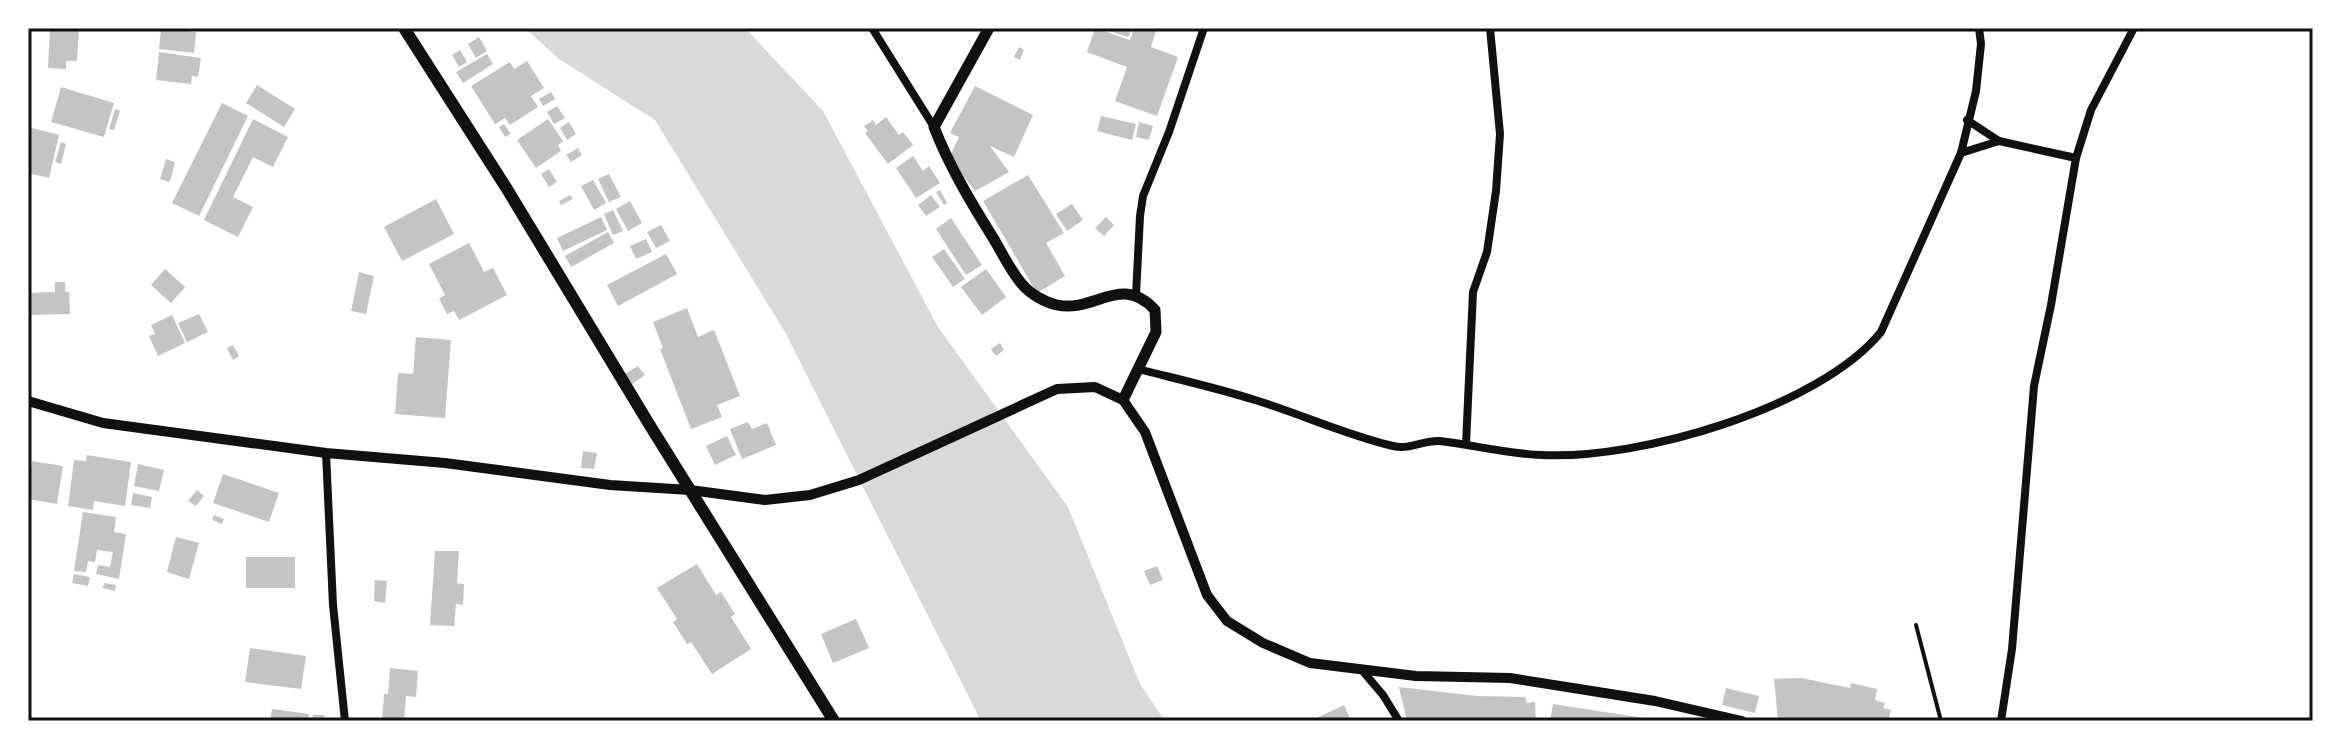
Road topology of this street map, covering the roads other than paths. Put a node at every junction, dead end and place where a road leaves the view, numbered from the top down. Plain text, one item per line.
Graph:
1 (404, 28) edge
2 (872, 28) edge
3 (989, 28) edge
4 (1204, 28) edge
5 (1490, 28) edge
6 (1979, 28) edge
7 (2134, 28) edge
8 (1967, 120) junction
9 (934, 127) junction
10 (1999, 141) junction
11 (1961, 153) junction
12 (2076, 158) junction
13 (1136, 295) junction
14 (1138, 369) junction
15 (1123, 400) junction
16 (28, 401) edge
17 (1466, 444) junction
18 (326, 453) junction
19 (690, 490) junction
20 (1916, 625) dead end
21 (1361, 669) junction
22 (345, 721) edge
23 (834, 721) edge
24 (1399, 721) edge
25 (1742, 721) edge
26 (1941, 721) edge
27 (2001, 721) edge

1 - 19 main road
2 - 9 street
3 - 9 main road
4 - 13 street
5 - 17 street
6 - 8 street
7 - 12 street
8 - 10 street
8 - 11 street
9 - 13 main road
10 - 11 street
10 - 12 street
11 - 17 street
12 - 27 street
13 - 14 main road
14 - 15 main road
14 - 17 street
15 - 19 street
15 - 21 street
16 - 18 street
18 - 19 street
18 - 22 street
19 - 23 main road
20 - 26 lane
21 - 24 street
21 - 25 street

